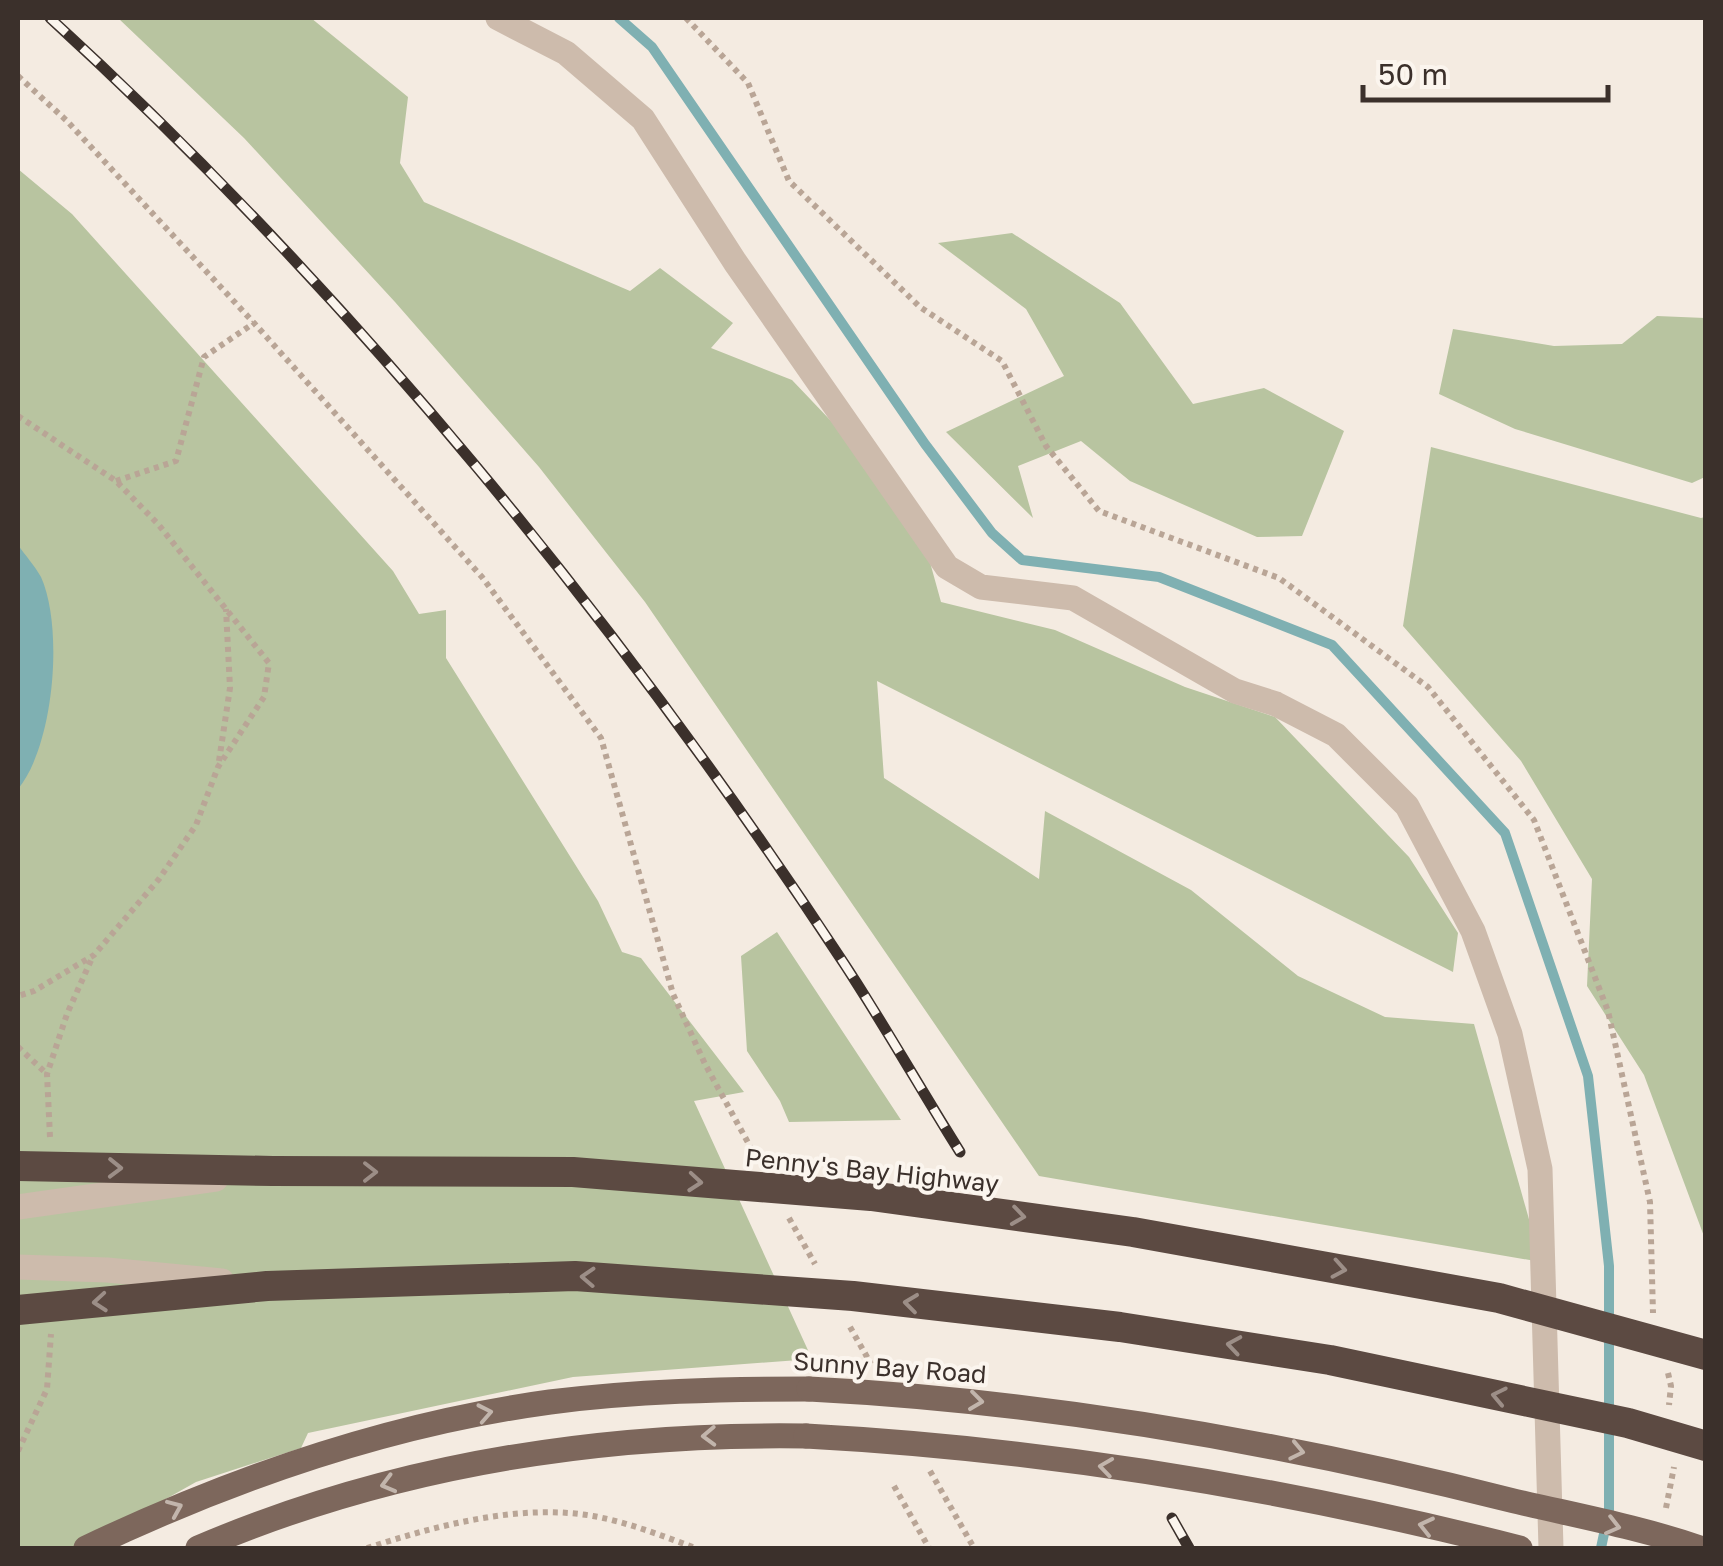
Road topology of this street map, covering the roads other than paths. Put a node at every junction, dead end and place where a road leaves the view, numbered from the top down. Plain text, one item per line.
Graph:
1 (498, 18) edge
2 (18, 1166) edge
3 (273, 1171) junction
4 (18, 1207) edge
5 (18, 1267) edge
6 (267, 1286) junction
7 (18, 1310) edge
8 (1706, 1355) edge
9 (1706, 1446) edge
10 (86, 1548) edge
11 (198, 1548) edge
12 (1520, 1548) edge
13 (1551, 1548) edge
14 (1700, 1548) edge

1 - 13 lane
2 -> 3 highway, Penny's Bay Highway, bridge
3 - 4 lane, bridge
3 -> 8 highway, Penny's Bay Highway, bridge
5 - 6 lane, bridge
6 -> 7 highway, bridge
9 -> 6 highway, bridge
10 -> 14 main road, Sunny Bay Road, bridge
12 -> 11 main road, bridge

